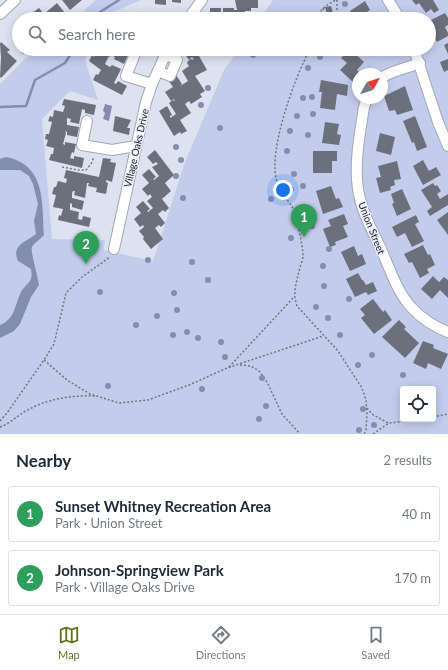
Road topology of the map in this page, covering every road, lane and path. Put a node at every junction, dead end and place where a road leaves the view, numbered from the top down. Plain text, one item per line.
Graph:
1 (15, 0) edge
2 (202, 0) edge
3 (336, 0) edge
4 (388, 0) edge
5 (323, 8) junction
6 (193, 12) edge
7 (320, 12) edge
8 (324, 12) edge
9 (337, 12) edge
10 (396, 12) edge
11 (0, 14) edge
12 (134, 56) edge
13 (162, 56) edge
14 (307, 56) edge
15 (417, 56) edge
16 (420, 63) junction
17 (388, 74) edge
18 (152, 84) junction
19 (365, 104) edge
20 (87, 121) dead end
21 (136, 146) junction
22 (448, 146) edge
23 (98, 148) junction
24 (62, 167) dead end
25 (114, 249) joint
26 (294, 296) junction
27 (448, 332) edge
28 (323, 336) junction
29 (44, 360) junction
30 (238, 364) junction
31 (227, 368) junction
32 (99, 397) junction
33 (366, 406) junction
34 (448, 414) edge
35 (436, 416) edge
36 (0, 421) edge
37 (400, 422) edge
38 (389, 423) junction
39 (0, 427) edge
40 (300, 434) edge
41 (364, 434) edge
42 (373, 434) edge

1 - 11 street
2 - 6 street
3 - 5 path
3 - 9 path
4 - 10 street
5 - 7 path
5 - 8 path
12 - 18 street
13 - 18 street, Village Oaks Drive
14 - 26 path
15 - 16 street
16 - 17 street
16 - 22 street
18 - 21 street, Village Oaks Drive
19 - 27 street, Union Street
20 - 23 street
21 - 23 street
21 - 25 street, Village Oaks Drive
23 - 24 path
25 - 29 path
26 - 28 path
26 - 31 path
28 - 30 path
28 - 33 path
29 - 32 path
29 - 36 path
30 - 31 path
30 - 40 path
31 - 32 path
32 - 39 path
33 - 38 path
33 - 41 path
34 - 35 path
37 - 38 path
38 - 42 path

